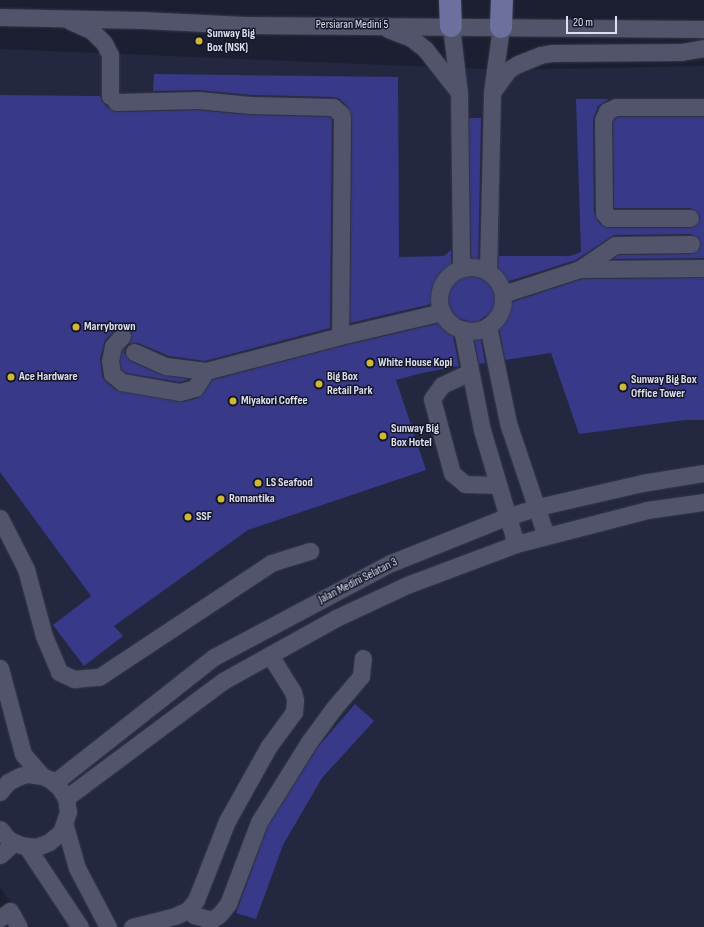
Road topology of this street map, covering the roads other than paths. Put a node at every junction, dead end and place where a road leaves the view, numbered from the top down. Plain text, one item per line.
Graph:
1 (450, 0) edge
2 (502, 0) edge
3 (0, 17) edge
4 (65, 18) junction
5 (379, 26) junction
6 (451, 26) junction
7 (501, 27) junction
8 (704, 29) edge
9 (704, 48) edge
10 (492, 92) junction
11 (459, 93) junction
12 (697, 107) edge
13 (690, 218) dead end
14 (691, 244) dead end
15 (461, 268) junction
16 (704, 268) edge
17 (580, 269) junction
18 (488, 272) junction
19 (503, 294) junction
20 (442, 312) junction
21 (488, 326) junction
22 (462, 329) junction
23 (122, 336) dead end
24 (340, 336) junction
25 (134, 352) dead end
26 (206, 371) junction
27 (470, 372) junction
28 (508, 423) junction
29 (482, 430) junction
30 (704, 473) edge
31 (497, 485) junction
32 (704, 502) edge
33 (538, 507) junction
34 (506, 517) junction
35 (0, 518) edge
36 (546, 536) junction
37 (516, 544) junction
38 (310, 551) dead end
39 (270, 655) junction
40 (363, 658) dead end
41 (0, 668) edge
42 (48, 779) junction
43 (0, 792) edge
44 (66, 798) junction
45 (64, 826) junction
46 (0, 829) edge
47 (21, 845) junction
48 (0, 855) edge
49 (188, 910) junction
50 (0, 918) edge
51 (19, 927) edge
52 (80, 927) edge
53 (108, 927) edge
54 (132, 927) edge

1 - 6 main road
2 - 7 main road
3 - 4 street, Persiaran Medini 5
4 - 5 street, Persiaran Medini 5
4 - 24 street
5 - 6 street, Persiaran Medini 5
5 - 11 street
6 - 7 street, Persiaran Medini 5
6 - 11 street
7 - 8 street, Persiaran Medini 5
7 - 10 street
9 - 10 street
10 - 18 street
11 - 15 street
12 - 13 street
14 - 17 street
15 - 18 street
15 - 20 street
16 - 17 street
17 - 19 street
18 - 19 street
19 - 21 street
20 - 22 street
20 - 24 street
21 - 22 street
21 - 28 street
22 - 27 street
23 - 26 street
24 - 26 street
25 - 26 street
27 - 29 street
27 - 31 street
28 - 29 street
28 - 33 street
29 - 31 street
30 - 33 street, Jalan Medini Selatan 3
31 - 34 street
32 - 36 street, Jalan Medini Selatan 3
33 - 34 street, Jalan Medini Selatan 3
33 - 36 street
34 - 37 street
34 - 42 street, Jalan Medini Selatan 3
35 - 38 street
36 - 37 street, Jalan Medini Selatan 3
37 - 39 street, Jalan Medini Selatan 3
39 - 44 street, Jalan Medini Selatan 3
39 - 49 street
40 - 49 street
41 - 42 street
42 - 43 street
42 - 44 street
44 - 45 street
45 - 47 street
45 - 53 street
46 - 47 street
47 - 48 street
47 - 52 street
49 - 54 street
50 - 51 street

